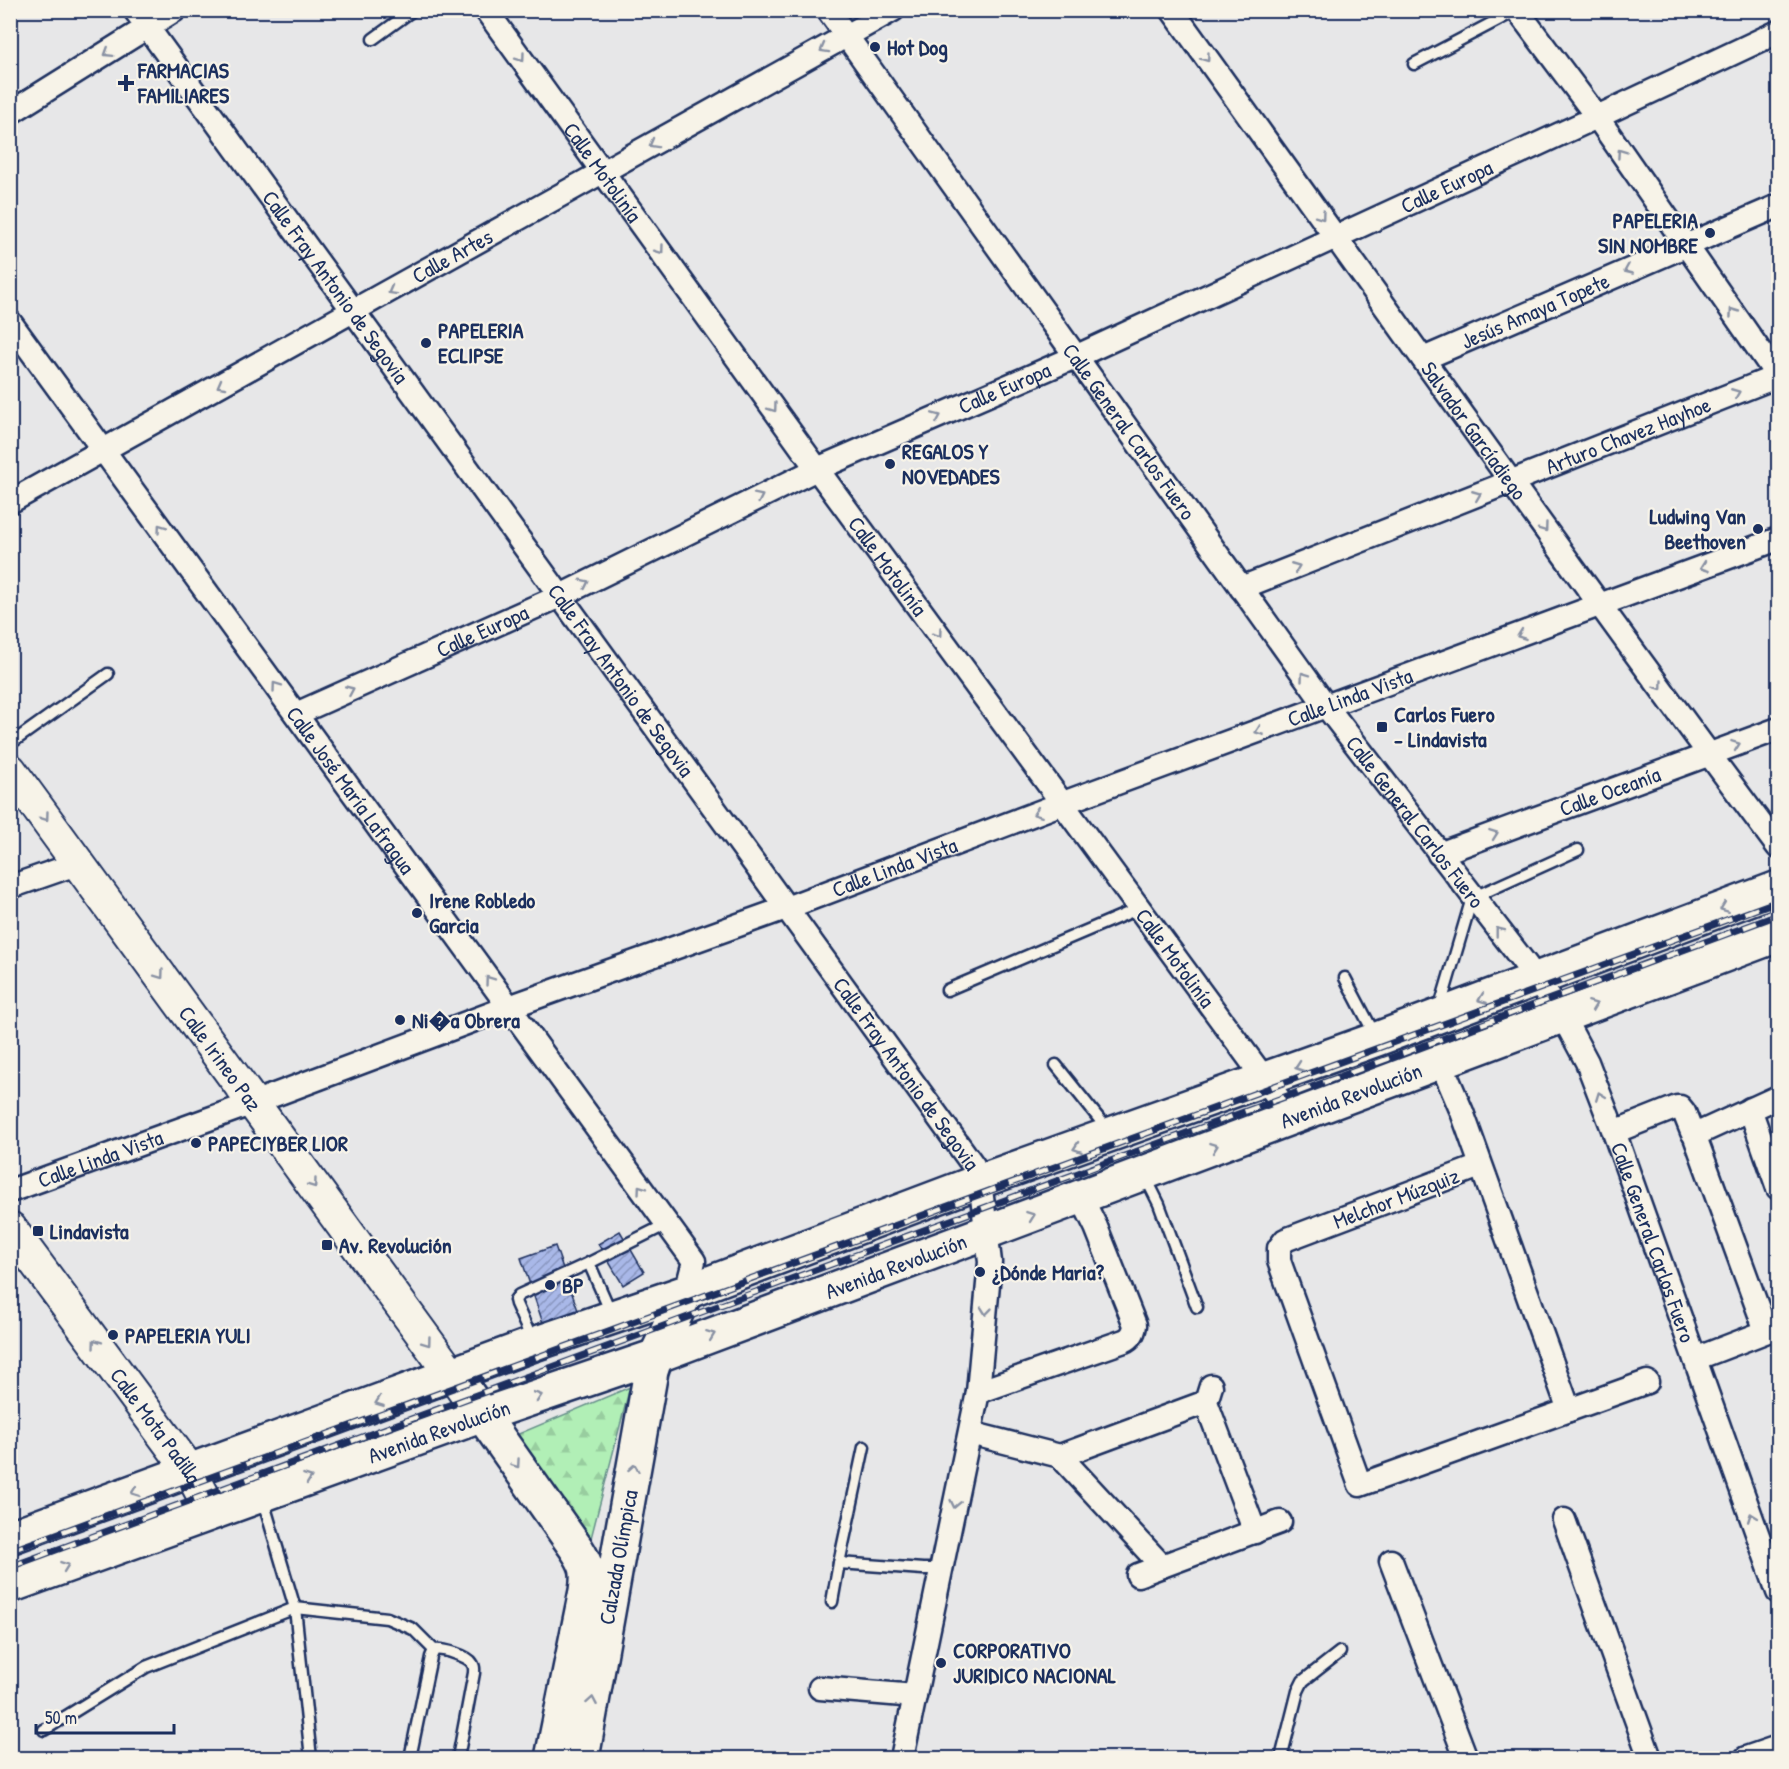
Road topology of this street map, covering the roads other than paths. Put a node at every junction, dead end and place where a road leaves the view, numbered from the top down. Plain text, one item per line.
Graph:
1 (175, 10) edge
2 (414, 10) edge
3 (486, 10) edge
4 (828, 10) edge
5 (893, 10) edge
6 (1172, 10) edge
7 (1517, 10) edge
8 (141, 19) edge
9 (1779, 32) edge
10 (847, 36) junction
11 (373, 39) dead end
12 (1414, 64) dead end
13 (10, 113) edge
14 (1597, 117) junction
15 (603, 171) junction
16 (1779, 206) edge
17 (1336, 237) junction
18 (1686, 245) junction
19 (354, 312) junction
20 (10, 322) edge
21 (1076, 357) junction
22 (1423, 359) junction
23 (1778, 377) edge
24 (104, 450) junction
25 (817, 469) junction
26 (1511, 482) junction
27 (10, 502) edge
28 (1779, 539) edge
29 (1241, 588) junction
30 (560, 596) junction
31 (1600, 606) junction
32 (108, 674) dead end
33 (1326, 706) junction
34 (296, 714) junction
35 (1779, 729) edge
36 (10, 744) edge
37 (1709, 754) junction
38 (10, 770) edge
39 (1063, 803) junction
40 (1779, 847) edge
41 (1578, 849) dead end
42 (1439, 854) junction
43 (79, 863) junction
44 (10, 887) edge
45 (1779, 888) edge
46 (1472, 898) junction
47 (786, 908) junction
48 (1140, 908) junction
49 (1779, 935) edge
50 (1345, 978) dead end
51 (1536, 979) junction
52 (948, 990) dead end
53 (509, 1007) junction
54 (1438, 1016) junction
55 (1563, 1017) junction
56 (1377, 1040) junction
57 (1441, 1063) junction
58 (1056, 1065) dead end
59 (1265, 1079) junction
60 (1779, 1096) edge
61 (254, 1103) junction
62 (1749, 1109) junction
63 (1293, 1118) junction
64 (1614, 1132) junction
65 (1694, 1134) junction
66 (1112, 1135) junction
67 (1480, 1166) junction
68 (1143, 1172) junction
69 (980, 1181) junction
70 (1779, 1188) edge
71 (10, 1191) edge
72 (1081, 1197) junction
73 (667, 1224) junction
74 (10, 1228) edge
75 (986, 1232) junction
76 (588, 1263) junction
77 (686, 1292) junction
78 (1197, 1307) dead end
79 (613, 1318) junction
80 (1772, 1329) edge
81 (534, 1344) junction
82 (656, 1356) junction
83 (1695, 1359) junction
84 (454, 1375) junction
85 (1647, 1382) dead end
86 (978, 1392) junction
87 (1569, 1410) junction
88 (483, 1415) junction
89 (970, 1433) junction
90 (864, 1447) dead end
91 (1060, 1456) junction
92 (190, 1471) junction
93 (262, 1495) junction
94 (212, 1512) junction
95 (1564, 1520) dead end
96 (1280, 1522) dead end
97 (1256, 1532) junction
98 (10, 1537) edge
99 (1391, 1561) dead end
100 (839, 1563) junction
101 (1162, 1566) junction
102 (942, 1569) junction
103 (1138, 1575) dead end
104 (10, 1586) edge
105 (1779, 1592) edge
106 (831, 1602) dead end
107 (295, 1608) junction
108 (434, 1650) junction
109 (1340, 1652) dead end
110 (820, 1688) dead end
111 (915, 1696) junction
112 (44, 1730) dead end
113 (1779, 1747) edge
114 (311, 1758) edge
115 (410, 1758) edge
116 (458, 1758) edge
117 (552, 1758) edge
118 (582, 1758) edge
119 (902, 1758) edge
120 (1281, 1758) edge
121 (1466, 1758) edge
122 (1650, 1758) edge
123 (1746, 1758) edge

1 - 8 street
2 - 11 lane
3 -> 15 street, Calle Motolinía
4 - 10 street, Calle General Carlos Fuero
5 - 10 street, Calle Artes
6 -> 17 street, Salvador Garcíadiego
7 - 12 lane
7 - 14 street
8 -> 13 street
8 - 19 street, Calle Fray Antonio de Segovia
9 - 14 street, Calle Europa
10 -> 15 street, Calle Artes
10 - 21 street, Calle General Carlos Fuero
14 - 17 street, Calle Europa
18 -> 14 street
15 -> 19 street, Calle Artes
15 -> 25 street, Calle Motolinía
16 - 18 street, Jesús Amaya Topete
17 - 21 street, Calle Europa
17 - 22 street, Salvador Garcíadiego
18 -> 22 street, Jesús Amaya Topete
23 -> 18 street
19 -> 24 street, Calle Artes
19 - 30 street, Calle Fray Antonio de Segovia
20 - 24 street, Calle José María Lafragua
25 -> 21 street, Calle Europa
21 - 29 street, Calle General Carlos Fuero
22 - 26 street, Salvador Garcíadiego
26 -> 23 street, Arturo Chavez Hayhoe
24 - 27 street, Calle Artes
34 -> 24 street, Calle José María Lafragua
30 -> 25 street, Calle Europa
25 -> 39 street, Calle Motolinía
29 -> 26 street, Arturo Chavez Hayhoe
26 -> 31 street, Salvador Garcíadiego
28 -> 31 street, Calle Linda Vista
33 -> 29 street, Calle General Carlos Fuero
34 -> 30 street, Calle Europa
30 - 47 street, Calle Fray Antonio de Segovia
31 -> 33 street, Calle Linda Vista
31 -> 37 street, Salvador Garcíadiego
32 - 36 lane
33 -> 39 street, Calle Linda Vista
33 - 42 street, Calle General Carlos Fuero
53 -> 34 street, Calle José María Lafragua
37 -> 35 street, Calle Oceanía
37 - 40 street, Salvador Garcíadiego
42 -> 37 street, Calle Oceanía
38 -> 43 street, Calle Irineo Paz
39 -> 47 street, Calle Linda Vista
39 - 48 street, Calle Motolinía
41 - 46 lane
42 - 46 street, Calle General Carlos Fuero
43 - 44 street
43 -> 61 street, Calle Irineo Paz
45 -> 51 main road, Avenida Revolución
51 -> 46 street, Calle General Carlos Fuero
46 - 54 lane
47 - 53 street, Calle Linda Vista
47 - 69 street, Calle Fray Antonio de Segovia
48 - 52 lane
48 - 59 street, Calle Motolinía
55 -> 49 main road, Avenida Revolución
50 - 56 lane
51 -> 54 main road, Avenida Revolución
51 - 55 street, Calle General Carlos Fuero
53 - 61 street, Calle Linda Vista
73 -> 53 street, Calle José María Lafragua
54 - 56 main road, Avenida Revolución
55 - 57 main road, Avenida Revolución
64 -> 55 street, Calle General Carlos Fuero
56 -> 59 main road, Avenida Revolución
57 - 63 main road, Avenida Revolución
57 - 67 street, Melchor Múzquiz
58 - 66 lane
59 - 63 street, Calle Motolinía
59 - 66 main road, Avenida Revolución
60 - 62 street
61 - 71 street, Calle Linda Vista
61 -> 84 street, Calle Irineo Paz
62 - 65 street
62 - 70 street
68 -> 63 main road, Avenida Revolución
64 - 65 street
64 - 83 street, Calle General Carlos Fuero
65 - 80 street
66 -> 69 main road, Avenida Revolución
67 - 87 street
67 - 87 street, Melchor Múzquiz
68 - 72 main road, Avenida Revolución
68 - 78 lane
69 - 75 street, Calle Fray Antonio de Segovia
69 - 77 main road, Avenida Revolución
75 -> 72 main road, Avenida Revolución
72 - 86 street
73 - 76 lane
73 - 77 street, Calle José María Lafragua
92 -> 74 street, Calle Mota Padilla
82 -> 75 main road, Avenida Revolución
75 -> 86 street, Calle Fray Antonio de Segovia
76 - 79 lane
76 - 81 lane
77 - 79 main road, Avenida Revolución
77 - 82 main road, Calzada Olímpica
79 - 81 main road, Avenida Revolución
80 - 83 street
81 - 84 main road, Avenida Revolución
88 -> 82 main road, Avenida Revolución
118 -> 82 main road, Calzada Olímpica
105 -> 83 street, Calle General Carlos Fuero
84 - 88 main road, Calzada Olímpica
84 -> 92 main road, Avenida Revolución
85 - 87 street
86 - 89 street, Calle Fray Antonio de Segovia
93 -> 88 main road, Avenida Revolución
88 -> 117 main road, Calzada Olímpica
89 - 91 street
89 -> 102 street, Calle Fray Antonio de Segovia
90 - 100 lane
91 - 97 street
91 - 101 street
92 - 94 street, Calle Mota Padilla
92 -> 98 main road, Avenida Revolución
93 - 94 main road, Avenida Revolución
93 - 107 lane
104 -> 94 main road, Avenida Revolución
95 - 122 street
96 - 97 street
97 - 101 street
99 - 121 street
100 - 102 lane
100 - 106 lane
101 - 103 street
102 - 111 street, Calle Fray Antonio de Segovia
107 - 108 lane
107 - 112 lane
107 - 114 lane
108 - 115 lane
108 - 116 lane
109 - 120 lane
110 - 111 street
111 - 119 street, Calle Fray Antonio de Segovia
113 - 123 street

